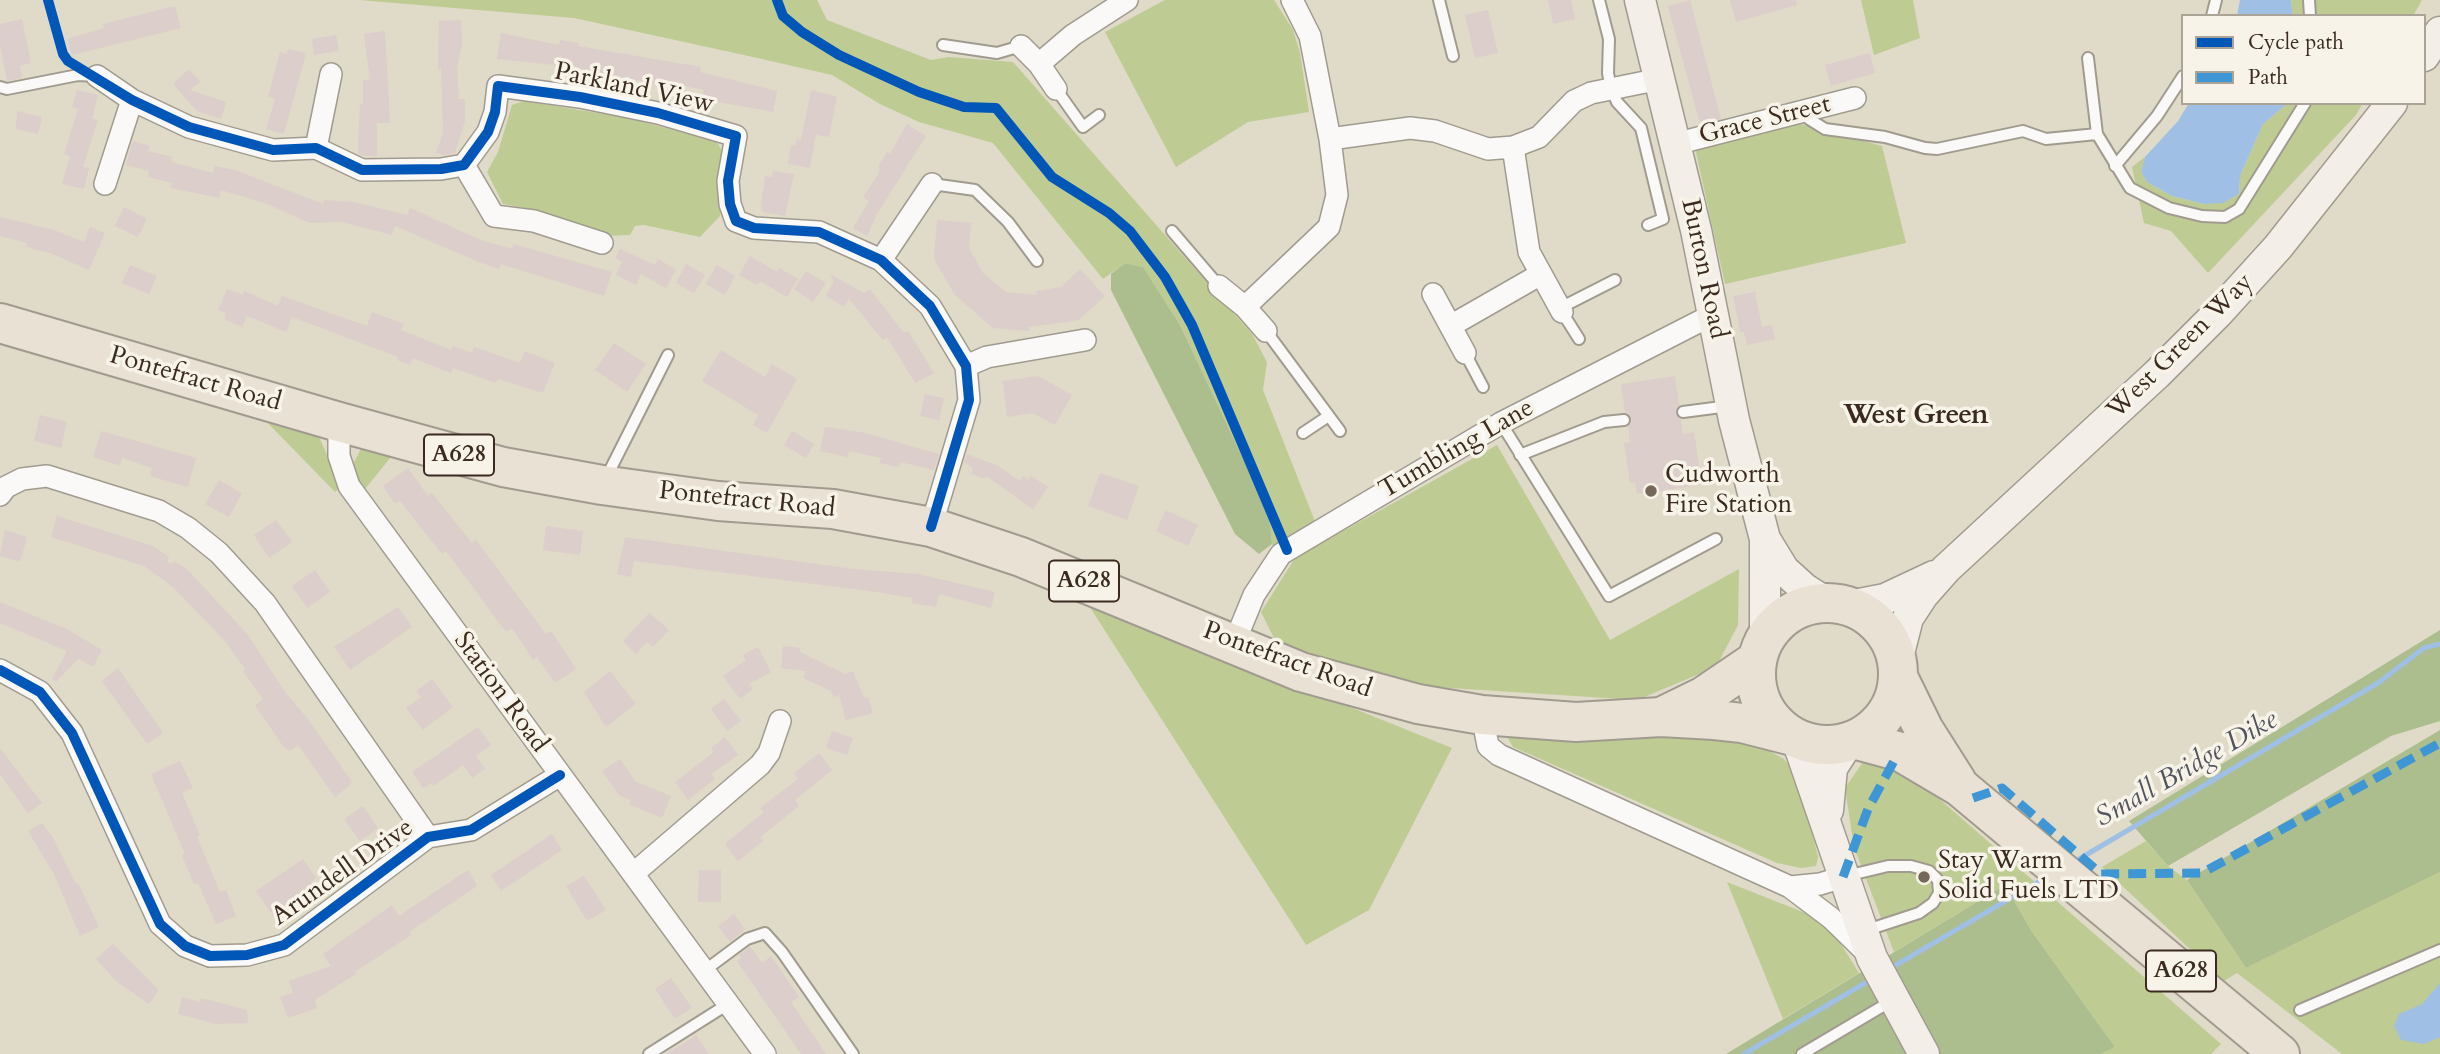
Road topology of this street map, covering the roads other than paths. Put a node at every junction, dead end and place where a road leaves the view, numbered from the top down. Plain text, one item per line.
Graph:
1 (1127, 0) edge
2 (1292, 0) edge
3 (1439, 0) edge
4 (1599, 0) edge
5 (1641, 0) edge
6 (2440, 32) edge
7 (943, 45) dead end
8 (1021, 46) joint
9 (2426, 53) edge
10 (1452, 56) dead end
11 (2088, 58) dead end
12 (1039, 64) junction
13 (331, 74) dead end
14 (97, 76) joint
15 (1660, 79) junction
16 (2181, 79) edge
17 (0, 87) edge
18 (1056, 89) joint
19 (1611, 89) junction
20 (1855, 97) dead end
21 (132, 100) junction
22 (2304, 105) edge
23 (2390, 105) edge
24 (1805, 111) junction
25 (1098, 115) dead end
26 (2097, 134) junction
27 (1330, 139) junction
28 (1675, 144) junction
29 (1513, 147) junction
30 (316, 148) junction
31 (464, 165) junction
32 (2115, 166) junction
33 (105, 184) dead end
34 (932, 184) joint
35 (1648, 225) dead end
36 (1172, 232) dead end
37 (602, 243) dead end
38 (881, 260) junction
39 (1037, 261) dead end
40 (1541, 274) junction
41 (1615, 280) dead end
42 (1219, 286) joint
43 (1433, 295) dead end
44 (1245, 307) junction
45 (1561, 310) junction
46 (1714, 314) junction
47 (1452, 325) junction
48 (2, 326) edge
49 (1266, 331) joint
50 (1579, 339) dead end
51 (1085, 340) dead end
52 (1465, 353) joint
53 (668, 355) dead end
54 (965, 366) junction
55 (1483, 387) dead end
56 (1731, 406) junction
57 (1683, 412) dead end
58 (1327, 417) junction
59 (1624, 420) dead end
60 (339, 422) junction
61 (1501, 423) junction
62 (1340, 431) dead end
63 (1303, 433) dead end
64 (1520, 455) junction
65 (602, 485) junction
66 (0, 495) edge
67 (931, 527) junction
68 (1716, 539) dead end
69 (1765, 539) junction
70 (1946, 569) junction
71 (1838, 605) junction
72 (1240, 629) dead end
73 (1761, 649) junction
74 (1897, 669) junction
75 (0, 670) edge
76 (1482, 715) junction
77 (1661, 717) junction
78 (780, 721) dead end
79 (1793, 738) junction
80 (1852, 741) junction
81 (560, 775) junction
82 (1960, 787) junction
83 (1827, 824) junction
84 (428, 837) junction
85 (633, 873) junction
86 (1843, 877) junction
87 (1790, 887) junction
88 (1867, 945) junction
89 (2440, 950) edge
90 (704, 971) junction
91 (1890, 993) junction
92 (728, 1004) junction
93 (2300, 1010) dead end
94 (649, 1054) edge
95 (765, 1054) edge
96 (853, 1054) edge
97 (1802, 1054) edge
98 (1924, 1054) edge
99 (2280, 1054) edge

1 - 12 street
2 - 27 street
3 - 10 lane
4 - 19 lane
5 - 15 street, Burton Road
6 - 9 street
7 - 8 lane
8 - 12 street
11 - 26 lane
12 - 18 street
13 - 30 street
14 - 17 lane
14 - 21 street
15 - 19 street
15 - 28 street, Burton Road
16 - 32 lane
18 - 25 lane
19 - 29 street
19 - 35 lane
20 - 24 street, Grace Street
21 - 30 street
21 - 33 street
22 - 32 lane
23 - 70 street, West Green Way
24 - 26 lane
24 - 28 street, Grace Street
26 - 32 lane
27 - 29 street
27 - 44 street
28 - 46 street, Burton Road
29 - 40 street
30 - 31 street
31 - 37 street
31 - 38 street, Parkland View
34 - 38 street
34 - 39 lane
36 - 42 lane
38 - 54 street, Parkland View
40 - 45 street
40 - 47 street
41 - 45 lane
42 - 44 street
43 - 47 street
44 - 49 street
45 - 50 lane
46 - 56 street, Burton Road
46 - 61 street, Tumbling Lane
47 - 52 street
48 - 60 highway, Pontefract Road / A628
49 - 58 lane
51 - 54 street
52 - 55 lane
53 - 65 lane
54 - 67 street, Parkland View
56 - 57 lane
56 - 69 street, Burton Road
58 - 62 lane
58 - 63 lane
59 - 64 lane
60 - 65 highway, Pontefract Road / A628
60 - 81 street, Station Road
61 - 64 lane
61 - 72 street, Tumbling Lane
64 - 68 lane
65 - 67 highway, Pontefract Road / A628
66 - 84 street, Arundell Drive
67 - 76 highway, Pontefract Road / A628
69 - 71 street, Burton Road
69 - 73 street, Burton Road
70 - 71 street, West Green Way
70 - 74 street, West Green Way
71 - 73 highway
71 - 74 highway
73 - 77 highway, Pontefract Road / A628
73 - 79 highway
74 - 80 highway
74 - 82 highway, A628
75 - 84 street, Arundell Drive
76 - 77 highway, Pontefract Road / A628
76 - 87 street
77 - 79 highway, Pontefract Road / A628
78 - 85 street
79 - 80 highway
79 - 83 street
80 - 82 highway, A628
80 - 83 street
81 - 84 street, Arundell Drive
81 - 85 street, Station Road
82 - 99 highway, A628
83 - 86 street
85 - 90 street, Station Road
86 - 87 street
86 - 88 street
86 - 88 lane
87 - 88 street
88 - 91 street
89 - 93 lane
90 - 92 street, Station Road
90 - 96 lane
91 - 97 lane
91 - 98 street
92 - 94 lane
92 - 95 street, Station Road

